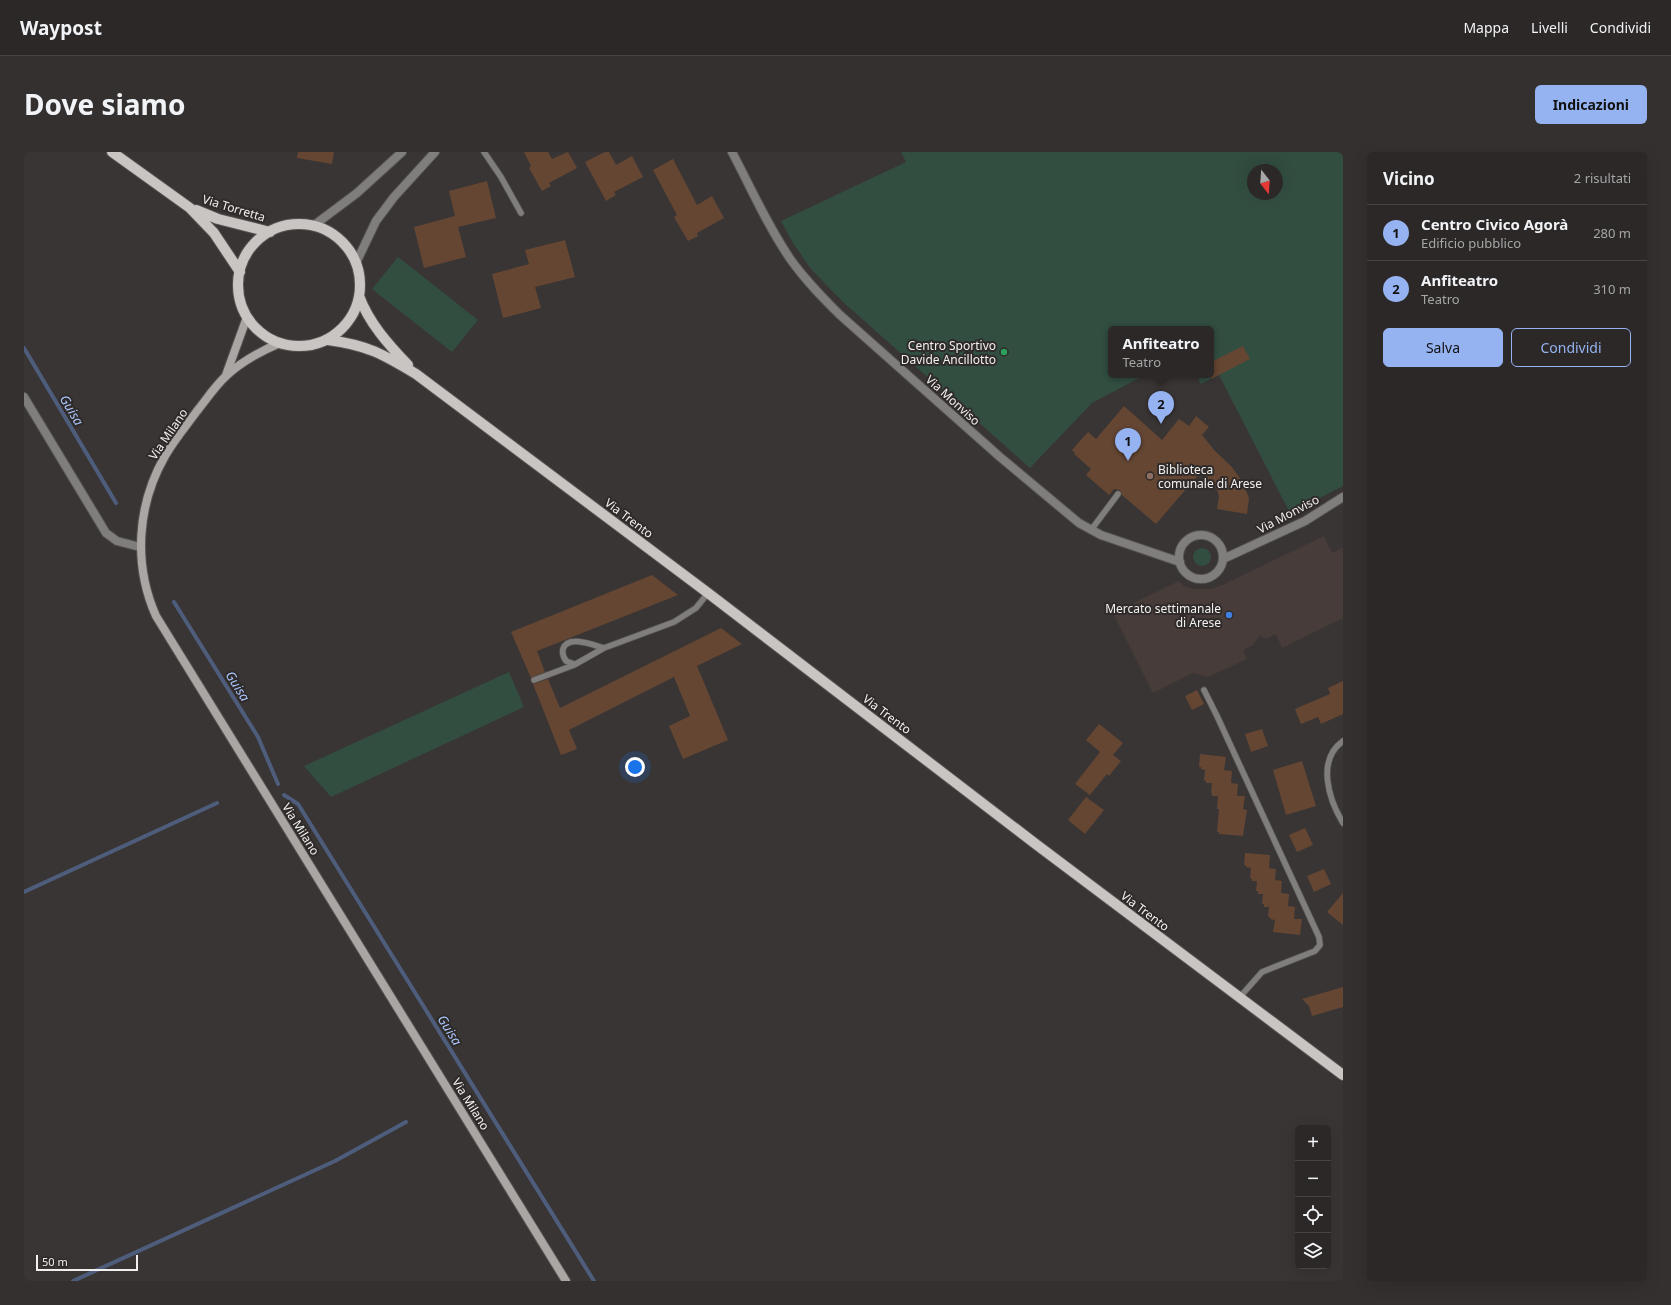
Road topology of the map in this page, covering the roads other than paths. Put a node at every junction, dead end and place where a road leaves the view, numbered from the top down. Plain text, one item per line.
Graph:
1 (112, 152) edge
2 (402, 152) edge
3 (435, 152) edge
4 (484, 152) edge
5 (732, 152) edge
6 (190, 208) junction
7 (521, 213) dead end
8 (314, 226) junction
9 (270, 232) junction
10 (356, 263) junction
11 (240, 272) junction
12 (359, 296) junction
13 (247, 317) junction
14 (328, 340) junction
15 (280, 343) junction
16 (416, 374) junction
17 (225, 376) junction
18 (24, 398) edge
19 (1118, 494) dead end
20 (1343, 497) edge
21 (1091, 530) junction
22 (140, 547) junction
23 (1222, 549) junction
24 (1244, 550) junction
25 (1180, 552) junction
26 (1162, 556) junction
27 (1223, 559) junction
28 (1180, 562) junction
29 (708, 593) junction
30 (604, 648) junction
31 (574, 665) junction
32 (534, 680) dead end
33 (1204, 690) dead end
34 (1343, 741) edge
35 (1343, 823) edge
36 (1239, 998) junction
37 (1343, 1075) edge
38 (566, 1281) edge

1 - 6 main road, Via Torretta
2 - 8 street
3 - 10 street
4 - 7 lane
5 - 21 street, Via Monviso
6 - 9 main road, Via Torretta
6 - 11 main road, Via Torretta
8 - 9 main road
8 - 10 main road
9 - 11 main road
10 - 12 main road
11 - 13 main road
12 - 14 main road
12 - 16 main road, Via Trento
13 - 15 main road
13 - 17 street
14 - 15 main road
14 - 16 main road, Via Trento
15 - 17 street
16 - 29 main road, Via Trento
17 - 22 street, Via Milano
18 - 22 street
19 - 21 lane
20 - 24 street, Via Monviso
21 - 26 street, Via Monviso
22 - 38 street, Via Milano
23 - 24 street, Via Monviso
23 - 25 street
23 - 27 street
24 - 27 street, Via Monviso
25 - 26 street
25 - 28 street
26 - 28 street, Via Monviso
27 - 28 street
29 - 30 lane
29 - 36 main road, Via Trento
30 - 31 lane
30 - 31 lane
31 - 32 lane
33 - 36 lane
34 - 35 lane
36 - 37 main road, Via Trento

